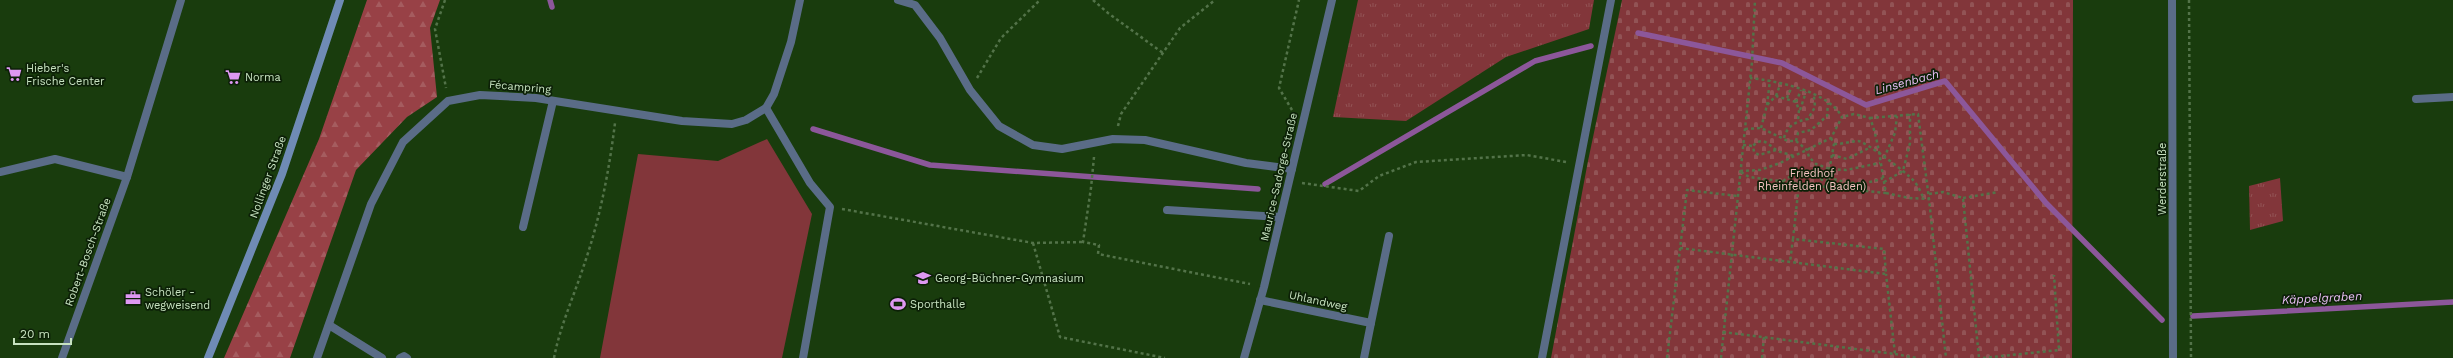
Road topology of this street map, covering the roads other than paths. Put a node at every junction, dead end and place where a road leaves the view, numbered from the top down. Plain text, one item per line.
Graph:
1 (181, 0) edge
2 (340, 0) edge
3 (800, 0) edge
4 (898, 0) edge
5 (1332, 0) edge
6 (1611, 0) edge
7 (2172, 0) edge
8 (915, 2) edge
9 (2453, 97) edge
10 (2416, 99) dead end
11 (553, 101) junction
12 (766, 108) junction
13 (1292, 169) junction
14 (0, 172) edge
15 (128, 177) junction
16 (1167, 210) dead end
17 (1280, 218) junction
18 (523, 228) dead end
19 (1389, 236) dead end
20 (1260, 300) junction
21 (1371, 323) junction
22 (329, 325) junction
23 (62, 358) edge
24 (208, 358) edge
25 (317, 358) edge
26 (382, 358) edge
27 (400, 358) edge
28 (407, 358) edge
29 (803, 358) edge
30 (1244, 358) edge
31 (1364, 358) edge
32 (1542, 358) edge
33 (2173, 358) edge

1 - 15 street, Robert-Bosch-Straße
2 - 24 main road, Nollinger Straße
3 - 12 street
4 - 8 street
5 - 13 street, Maurice-Sadorge-Straße
6 - 32 street
7 - 33 street, Werderstraße
8 - 13 street
9 - 10 street
11 - 12 street, Fécampring
11 - 18 street
11 - 22 street, Fécampring
12 - 29 street
13 - 17 street, Maurice-Sadorge-Straße
14 - 15 street
15 - 23 street, Robert-Bosch-Straße
16 - 17 street
17 - 20 street, Maurice-Sadorge-Straße
19 - 21 street
20 - 21 street, Uhlandweg
20 - 30 street, Maurice-Sadorge-Straße
21 - 31 street
22 - 25 street
22 - 26 street
27 - 28 street

